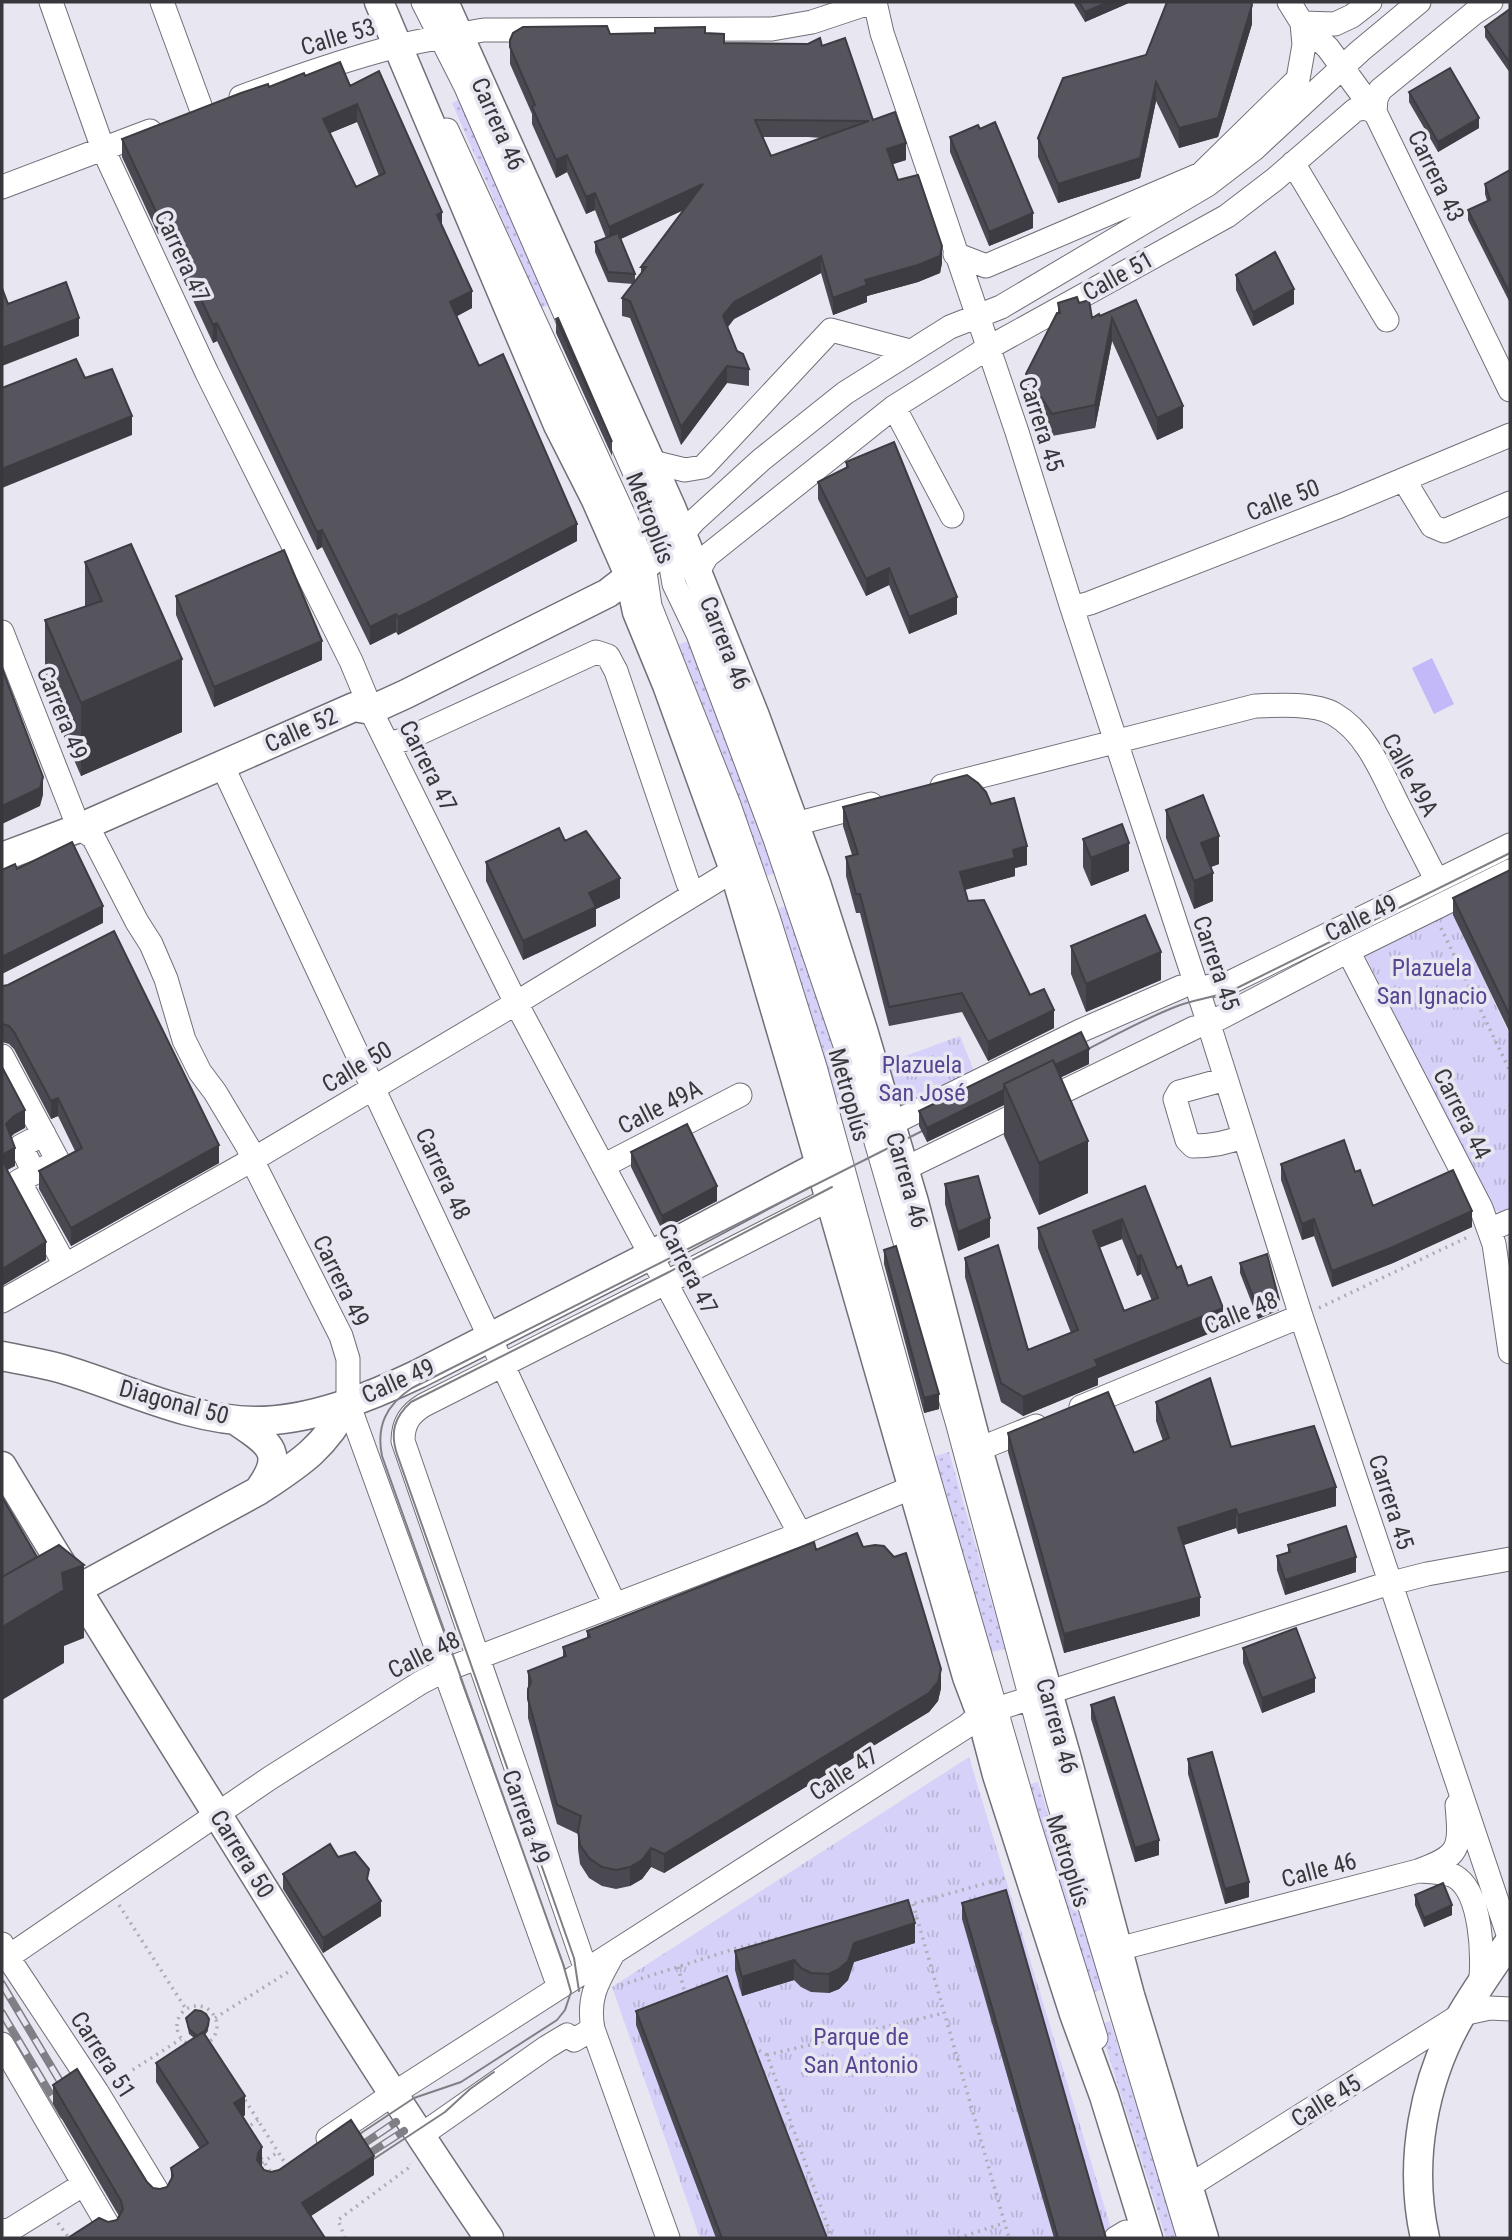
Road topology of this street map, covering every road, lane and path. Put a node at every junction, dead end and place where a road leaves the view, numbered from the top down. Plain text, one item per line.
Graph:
1 (51, 2) edge
2 (162, 2) edge
3 (379, 2) edge
4 (392, 2) edge
5 (423, 2) edge
6 (444, 2) edge
7 (873, 2) edge
8 (1289, 2) edge
9 (1370, 2) edge
10 (1419, 2) edge
11 (1491, 2) edge
12 (1302, 23) junction
13 (449, 35) junction
14 (404, 45) junction
15 (1342, 68) junction
16 (202, 111) junction
17 (1376, 112) junction
18 (103, 149) junction
19 (1293, 163) junction
20 (2, 187) edge
21 (955, 254) junction
22 (978, 315) junction
23 (1387, 320) dead end
24 (988, 348) junction
25 (910, 351) junction
26 (1510, 390) edge
27 (894, 407) junction
28 (1510, 435) edge
29 (652, 462) junction
30 (1404, 480) junction
31 (1510, 503) edge
32 (952, 516) dead end
33 (675, 542) junction
34 (637, 570) junction
35 (697, 573) junction
36 (1072, 608) junction
37 (2, 632) edge
38 (371, 709) junction
39 (1116, 742) junction
40 (389, 744) junction
41 (222, 765) junction
42 (916, 793) edge
43 (890, 799) edge
44 (76, 820) junction
45 (796, 824) junction
46 (1510, 845) edge
47 (2, 857) edge
48 (733, 870) junction
49 (1510, 871) edge
50 (1437, 881) junction
51 (694, 894) junction
52 (1432, 909) junction
53 (1348, 951) junction
54 (1210, 986) dead end
55 (1181, 987) dead end
56 (516, 1003) junction
57 (1220, 1018) dead end
58 (1194, 1028) dead end
59 (2, 1056) edge
60 (1510, 1071) edge
61 (1226, 1079) junction
62 (374, 1087) junction
63 (740, 1095) dead end
64 (891, 1124) junction
65 (1244, 1136) junction
66 (252, 1160) junction
67 (820, 1165) junction
68 (603, 1166) junction
69 (904, 1169) junction
70 (830, 1199) junction
71 (1510, 1220) edge
72 (1489, 1230) junction
73 (651, 1255) junction
74 (65, 1265) junction
75 (2, 1301) edge
76 (1301, 1316) junction
77 (490, 1337) junction
78 (1510, 1352) edge
79 (2, 1356) edge
80 (503, 1365) junction
81 (348, 1403) junction
82 (236, 1420) junction
83 (407, 1420) joint
84 (989, 1445) dead end
85 (2, 1466) edge
86 (912, 1487) junction
87 (258, 1491) junction
88 (800, 1534) junction
89 (1510, 1559) edge
90 (1391, 1584) junction
91 (75, 1589) junction
92 (615, 1605) junction
93 (2, 1630) edge
94 (478, 1658) junction
95 (445, 1670) junction
96 (1039, 1696) junction
97 (989, 1712) junction
98 (1455, 1774) junction
99 (217, 1814) junction
100 (1418, 1871) junction
101 (1013, 1876) dead end
102 (108, 1888) junction
103 (913, 1904) junction
104 (899, 1907) edge
105 (778, 1938) edge
106 (1510, 1940) edge
107 (1118, 1949) junction
108 (5, 1953) edge
109 (613, 1954) junction
110 (307, 1959) junction
111 (678, 1967) junction
112 (586, 1970) junction
113 (1480, 1986) junction
114 (559, 1987) junction
115 (593, 1994) junction
116 (690, 1996) edge
117 (1510, 2009) edge
118 (186, 2010) junction
119 (944, 2012) junction
120 (1462, 2014) junction
121 (215, 2018) junction
122 (593, 2029) junction
123 (181, 2039) junction
124 (2, 2044) edge
125 (748, 2044) edge
126 (768, 2055) junction
127 (97, 2092) junction
128 (393, 2094) junction
129 (243, 2098) edge
130 (258, 2120) junction
131 (420, 2136) junction
132 (247, 2137) edge
133 (258, 2153) edge
134 (262, 2163) junction
135 (279, 2165) junction
136 (84, 2185) junction
137 (1189, 2186) junction
138 (159, 2194) edge
139 (1004, 2222) junction
140 (109, 2227) edge
141 (2, 2231) edge
142 (979, 2231) junction
143 (1130, 2237) edge
144 (345, 2238) edge
145 (489, 2238) edge
146 (668, 2238) edge
147 (832, 2238) edge
148 (958, 2238) edge
149 (982, 2238) edge
150 (1009, 2238) edge
151 (1158, 2238) edge
152 (1189, 2238) edge
153 (1204, 2238) edge
154 (1424, 2238) edge

1 - 18 street, Carrera 47
2 - 16 street
3 - 14 main road
4 - 14 street
5 - 13 street, Metroplús
6 - 13 main road, Carrera 46
7 - 13 street, Calle 53
7 - 21 street, Carrera 45
8 - 12 street, Carrera 43
9 - 12 street
10 - 15 street, Calle 51
11 - 17 street
12 - 15 street, Carrera 43
12 - 21 street
13 - 14 street, Calle 53
13 - 29 main road, Carrera 46
13 - 33 street, Metroplús
14 - 16 street, Calle 53
14 - 34 main road
15 - 17 street, Carrera 43
15 - 22 street, Calle 51
16 - 18 street, Calle 53
17 - 19 street, Calle 51
17 - 26 street, Carrera 43
18 - 20 street, Calle 53
18 - 38 street, Carrera 47
19 - 23 street
19 - 24 street, Calle 51
21 - 22 street, Carrera 45
22 - 24 street, Carrera 45
22 - 25 street, Calle 51
24 - 27 street, Calle 51
24 - 36 street, Carrera 45
25 - 29 street
25 - 33 street, Calle 51
27 - 32 street
27 - 35 street, Calle 51
28 - 30 street, Calle 50
29 - 33 main road, Carrera 46
30 - 31 street
30 - 36 street, Calle 50
33 - 34 main road, Calle 51
33 - 35 main road, Carrera 46
33 - 96 street, Metroplús
34 - 38 main road, Calle 52
34 - 48 main road
34 - 97 street, Metroplús
35 - 45 main road, Carrera 46
36 - 39 street, Carrera 45
37 - 44 street, Carrera 49
38 - 40 street, Carrera 47
38 - 41 main road, Calle 52
39 - 42 street
39 - 50 street, Calle 49A
39 - 61 street, Carrera 45
40 - 51 street
40 - 56 street, Carrera 47
41 - 44 main road, Calle 52
41 - 62 street, Carrera 48
43 - 45 street
44 - 47 main road, Calle 52
44 - 66 street, Carrera 49
45 - 64 main road, Carrera 46
46 - 50 street, Calle 49
48 - 51 street, Calle 50
48 - 67 main road
49 - 52 street, Calle 49
50 - 54 street, Calle 49
51 - 56 street, Calle 50
52 - 53 street, Calle 49
52 - 60 path
53 - 57 street, Calle 49
53 - 72 street, Carrera 44
55 - 64 street
56 - 62 street, Calle 50
56 - 68 street, Carrera 47
58 - 69 street
59 - 74 street
61 - 65 street, Carrera 45
61 - 65 street
62 - 66 street, Calle 50
62 - 77 street, Carrera 48
63 - 68 street, Calle 49A
64 - 69 main road, Carrera 46
65 - 76 street, Carrera 45
66 - 74 street, Calle 50
66 - 81 street, Carrera 49
67 - 70 main road
67 - 73 main road, Calle 49
68 - 73 street, Carrera 47
69 - 96 main road, Carrera 46
70 - 80 street, Calle 49
70 - 86 main road
71 - 72 street
72 - 76 path, Calle 48
72 - 78 street, Carrera 44
73 - 77 main road, Calle 49
73 - 88 street, Carrera 47
74 - 75 street, Calle 50
76 - 84 street, Calle 48
76 - 90 street, Carrera 45
77 - 80 street, Carrera 48
77 - 81 main road, Calle 49
79 - 82 main road, Diagonal 50
80 - 83 street, Calle 49
80 - 92 street, Carrera 48
81 - 82 main road, Diagonal 50
81 - 87 main road, Calle 49
81 - 95 street, Carrera 49
82 - 87 main road
83 - 94 street, Carrera 49
85 - 91 main road, Carrera 50
86 - 88 street, Calle 48
86 - 97 main road
87 - 91 main road, Calle 49
88 - 92 street, Calle 48
89 - 90 street, Calle 47
90 - 96 street, Calle 47
90 - 98 street, Carrera 45
91 - 93 main road, Calle 49
91 - 99 main road, Carrera 50
92 - 94 street, Calle 48
94 - 95 street, Calle 48
94 - 112 street, Carrera 49
95 - 99 street, Calle 48
95 - 114 street, Carrera 49
96 - 97 street, Calle 47
96 - 107 main road, Carrera 46
96 - 152 street, Metroplús
97 - 109 street, Calle 47
97 - 143 main road
97 - 151 street, Metroplús
98 - 100 street, Calle 46
98 - 106 street, Carrera 45
99 - 102 street, Calle 48
99 - 110 main road, Carrera 50
100 - 107 street, Calle 46
100 - 113 street
101 - 103 path
102 - 108 street, Calle 48
102 - 118 path
103 - 104 path
103 - 119 path
105 - 111 path
106 - 113 main road, Calle 45
107 - 137 main road, Carrera 46
108 - 127 street, Carrera 51
109 - 112 street, Calle 47
109 - 115 street
110 - 121 path
110 - 128 main road, Carrera 50
111 - 115 path
111 - 116 path
112 - 114 street, Calle 47
113 - 120 main road, Calle 45
114 - 128 street, Calle 47
115 - 122 street
117 - 120 street, Calle 45
118 - 121 path
118 - 123 path
119 - 126 path
119 - 139 path
120 - 137 street, Calle 45
120 - 154 main road
121 - 123 path
122 - 131 street
122 - 146 street
123 - 127 path
124 - 136 street
125 - 126 path
126 - 147 path
127 - 138 street, Carrera 51
128 - 131 main road, Carrera 50
128 - 135 street, Calle 47
129 - 130 path
130 - 132 path
130 - 135 path
131 - 144 path
131 - 145 main road, Carrera 50
133 - 134 path
134 - 135 path
134 - 135 path
136 - 140 street
136 - 141 street
137 - 153 main road, Carrera 46
139 - 142 path
139 - 150 path
142 - 148 path
142 - 149 path

